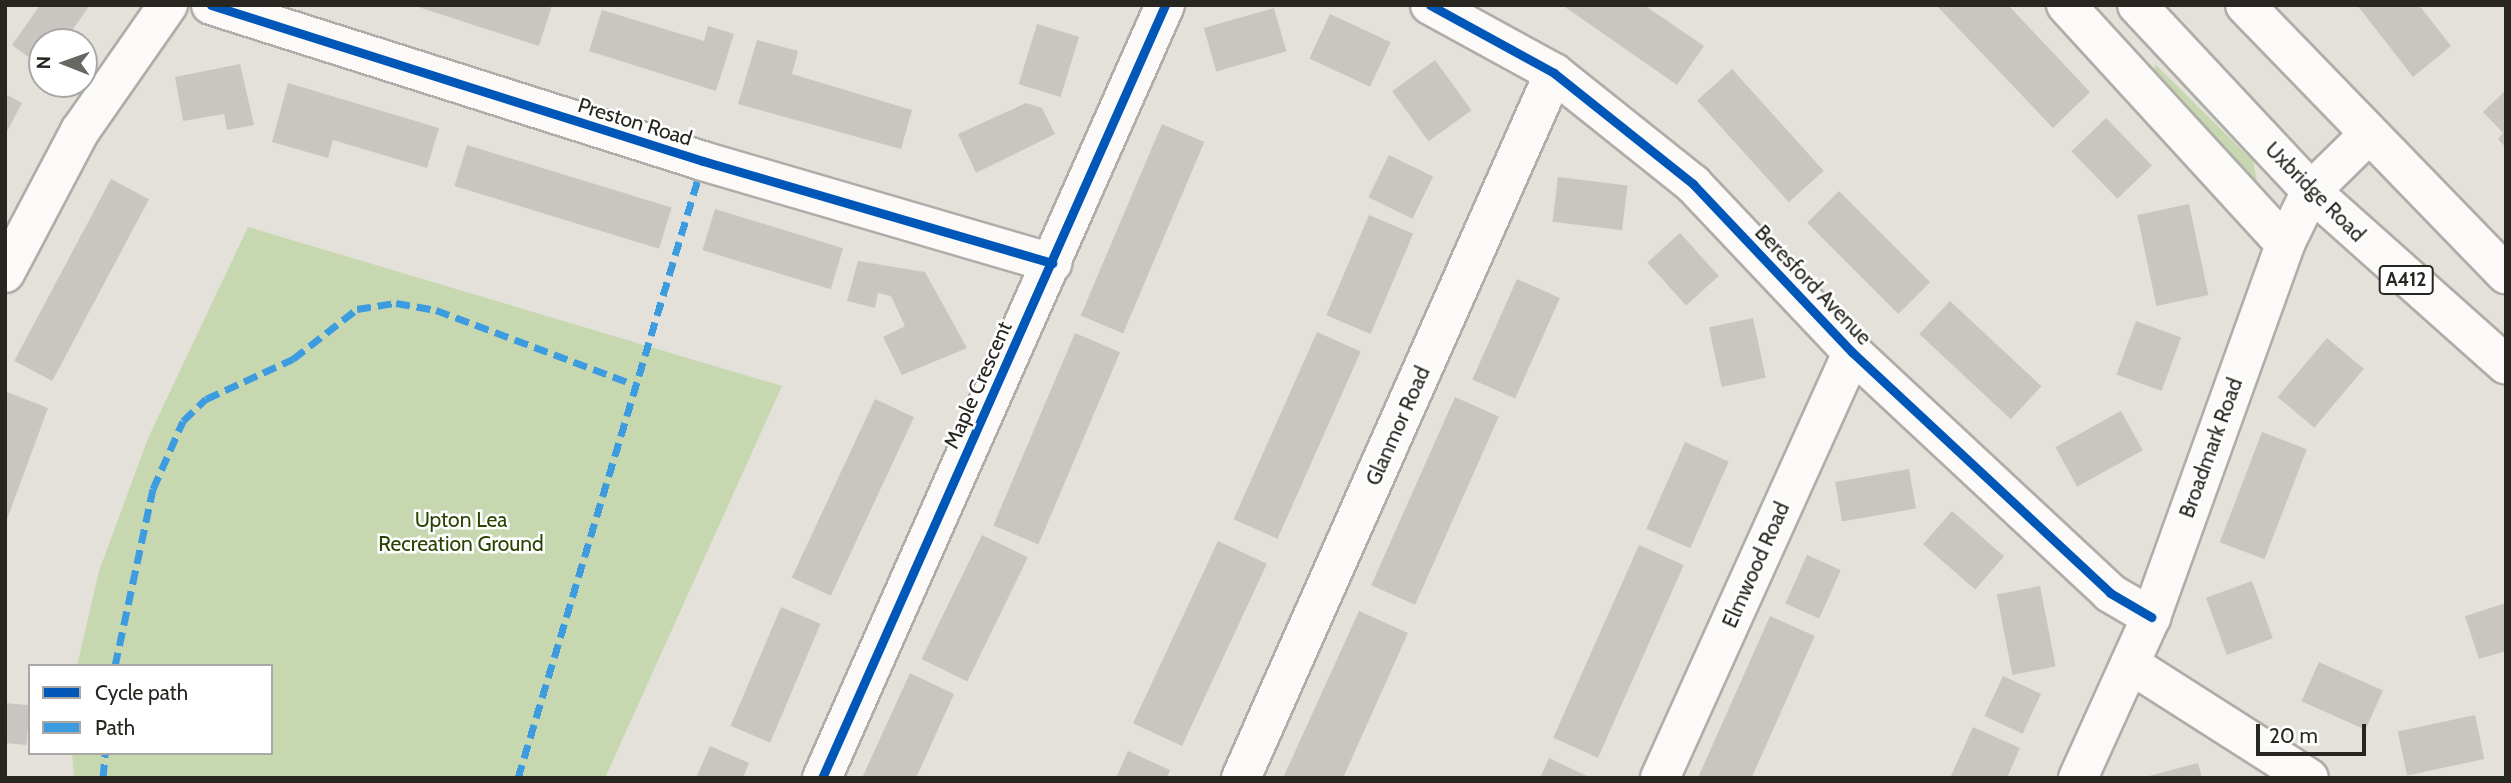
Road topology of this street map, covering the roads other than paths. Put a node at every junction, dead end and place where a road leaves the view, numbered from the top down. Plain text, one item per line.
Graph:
1 (168, 5) edge
2 (211, 5) edge
3 (1165, 5) edge
4 (1430, 5) edge
5 (2066, 5) edge
6 (2137, 5) edge
7 (2245, 5) edge
8 (1554, 73) junction
9 (2368, 135) junction
10 (2311, 191) junction
11 (2285, 244) junction
12 (1052, 263) junction
13 (5, 273) edge
14 (2506, 274) edge
15 (1852, 352) junction
16 (2506, 365) edge
17 (2151, 617) junction
18 (2130, 664) junction
19 (821, 778) edge
20 (1241, 778) edge
21 (1660, 778) edge
22 (2078, 778) edge
23 (2308, 778) edge

1 - 13 street
2 - 12 street, Preston Road
3 - 12 street, Maple Crescent
4 - 8 street, Beresford Avenue
5 - 11 street
6 - 10 street, Uxbridge Road / A412
7 - 9 street
8 - 15 street, Beresford Avenue
8 - 20 street, Glanmor Road
9 - 10 street, Broadmark Road
9 - 14 street
10 - 11 street, Broadmark Road
10 - 16 street, Uxbridge Road / A412
11 - 17 street, Broadmark Road
12 - 19 street, Maple Crescent
15 - 17 street, Beresford Avenue
15 - 21 street, Elmwood Road
17 - 18 street, Broadmark Road
18 - 22 street, Broadmark Road
18 - 23 street

